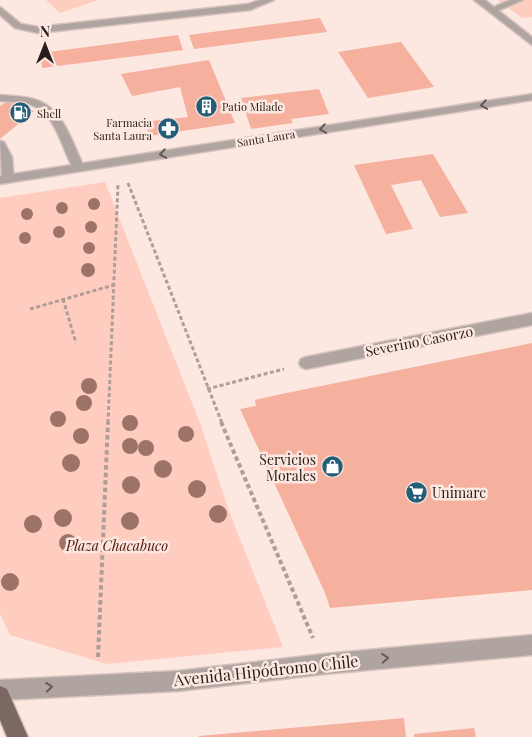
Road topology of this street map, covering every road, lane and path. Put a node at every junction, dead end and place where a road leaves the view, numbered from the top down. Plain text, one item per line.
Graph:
1 (269, 0) edge
2 (479, 0) edge
3 (518, 0) edge
4 (0, 10) edge
5 (492, 10) junction
6 (532, 42) edge
7 (532, 97) edge
8 (0, 98) edge
9 (2, 149) edge
10 (119, 161) junction
11 (78, 167) junction
12 (4, 179) edge
13 (114, 285) junction
14 (62, 299) junction
15 (30, 309) dead end
16 (532, 319) edge
17 (76, 343) dead end
18 (306, 363) joint
19 (207, 389) junction
20 (532, 645) edge
21 (324, 664) junction
22 (96, 684) junction
23 (0, 690) edge
24 (0, 696) edge
25 (18, 737) edge

1 - 4 street
2 - 5 street
3 - 5 street
5 - 6 street
7 -> 10 street, Santa Laura
8 - 11 street
9 - 12 street
10 - 11 street, Santa Laura
10 - 13 path
10 - 19 path
11 - 12 street, Santa Laura
13 - 14 path
13 - 22 path
14 - 15 path
14 - 17 path
16 - 18 street, Severino Casorzo
18 - 19 path
19 - 21 path
21 -> 20 street, Avenida Hipódromo Chile
21 - 22 street, Avenida Hipódromo Chile
23 -> 22 street, Avenida Hipódromo Chile
24 - 25 main road

